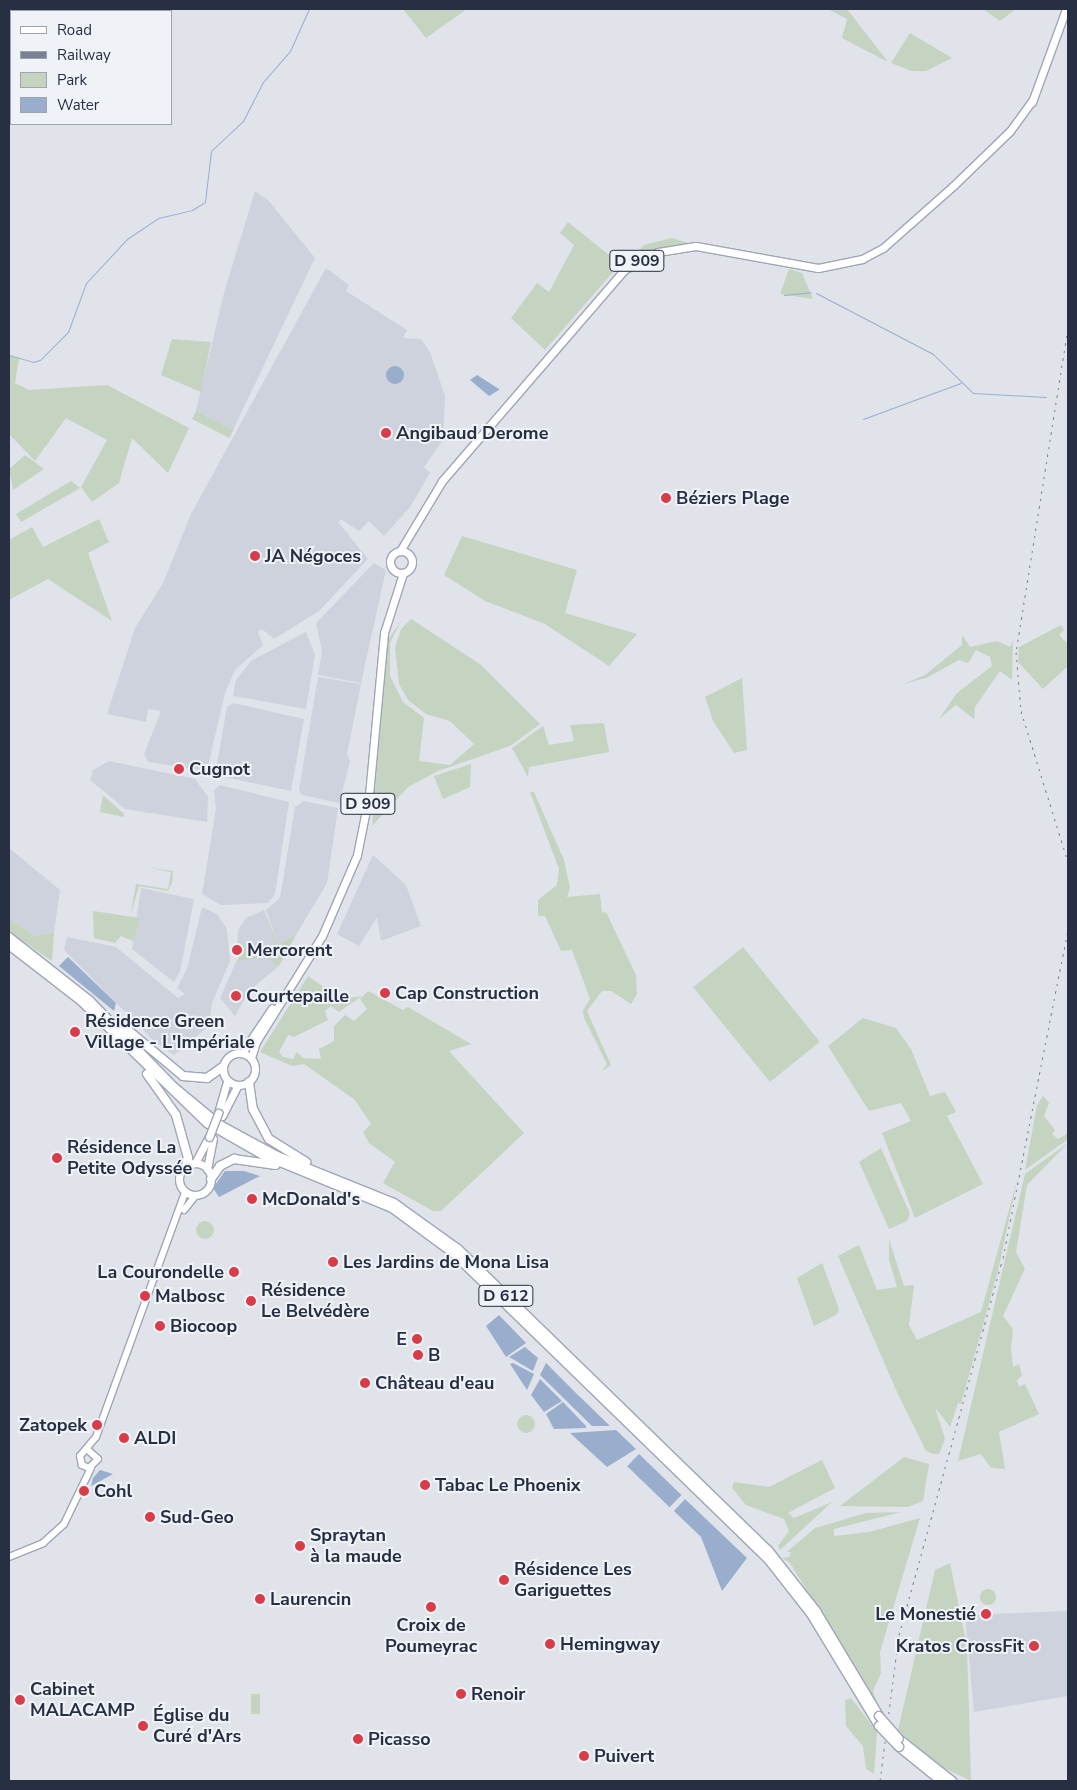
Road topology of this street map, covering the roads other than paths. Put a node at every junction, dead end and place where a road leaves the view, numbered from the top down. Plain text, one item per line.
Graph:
1 (1066, 9) edge
2 (415, 526) junction
3 (400, 551) junction
4 (409, 554) junction
5 (394, 572) junction
6 (404, 573) junction
7 (393, 597) junction
8 (9, 937) edge
9 (9, 945) edge
10 (52, 972) junction
11 (286, 993) junction
12 (119, 1039) junction
13 (242, 1053) junction
14 (251, 1058) junction
15 (222, 1067) junction
16 (227, 1080) junction
17 (249, 1082) junction
18 (238, 1085) junction
19 (220, 1114) junction
20 (211, 1138) junction
21 (195, 1163) junction
22 (186, 1166) junction
23 (207, 1169) junction
24 (211, 1179) junction
25 (185, 1192) junction
26 (196, 1196) junction
27 (383, 1204) junction
28 (504, 1294) junction
29 (88, 1450) junction
30 (96, 1453) junction
31 (88, 1467) junction
32 (9, 1557) edge
33 (899, 1743) junction
34 (941, 1781) edge
35 (952, 1781) edge

1 - 2 main road, D 909
2 - 3 main road, D 909
2 - 4 main road, D 909
3 - 4 main road
3 - 5 main road
4 - 6 main road
5 - 6 main road
5 - 7 main road, D 909
6 - 7 main road, D 909
7 - 11 main road, D 909
8 - 10 highway, D 612
9 - 10 highway, D 612
10 - 12 highway, D 612
10 - 15 highway
10 - 28 highway, D 612
11 - 13 main road, D 909
11 - 14 main road, D 909
12 - 22 highway
12 - 27 highway, D 612
13 - 14 main road
13 - 15 main road
14 - 17 main road
15 - 16 main road
16 - 18 main road
16 - 19 main road
17 - 18 main road
17 - 28 highway
18 - 19 main road
19 - 20 main road, bridge
20 - 21 main road
20 - 23 main road
21 - 22 main road
21 - 23 main road
22 - 25 main road
23 - 24 main road
24 - 26 main road
24 - 27 highway
25 - 26 main road
25 - 29 main road
26 - 30 main road
27 - 33 highway, D 612, bridge
28 - 33 highway, D 612, bridge
29 - 30 main road
29 - 31 main road
30 - 31 main road
31 - 32 main road
33 - 34 highway, D 612
33 - 35 highway, D 612

